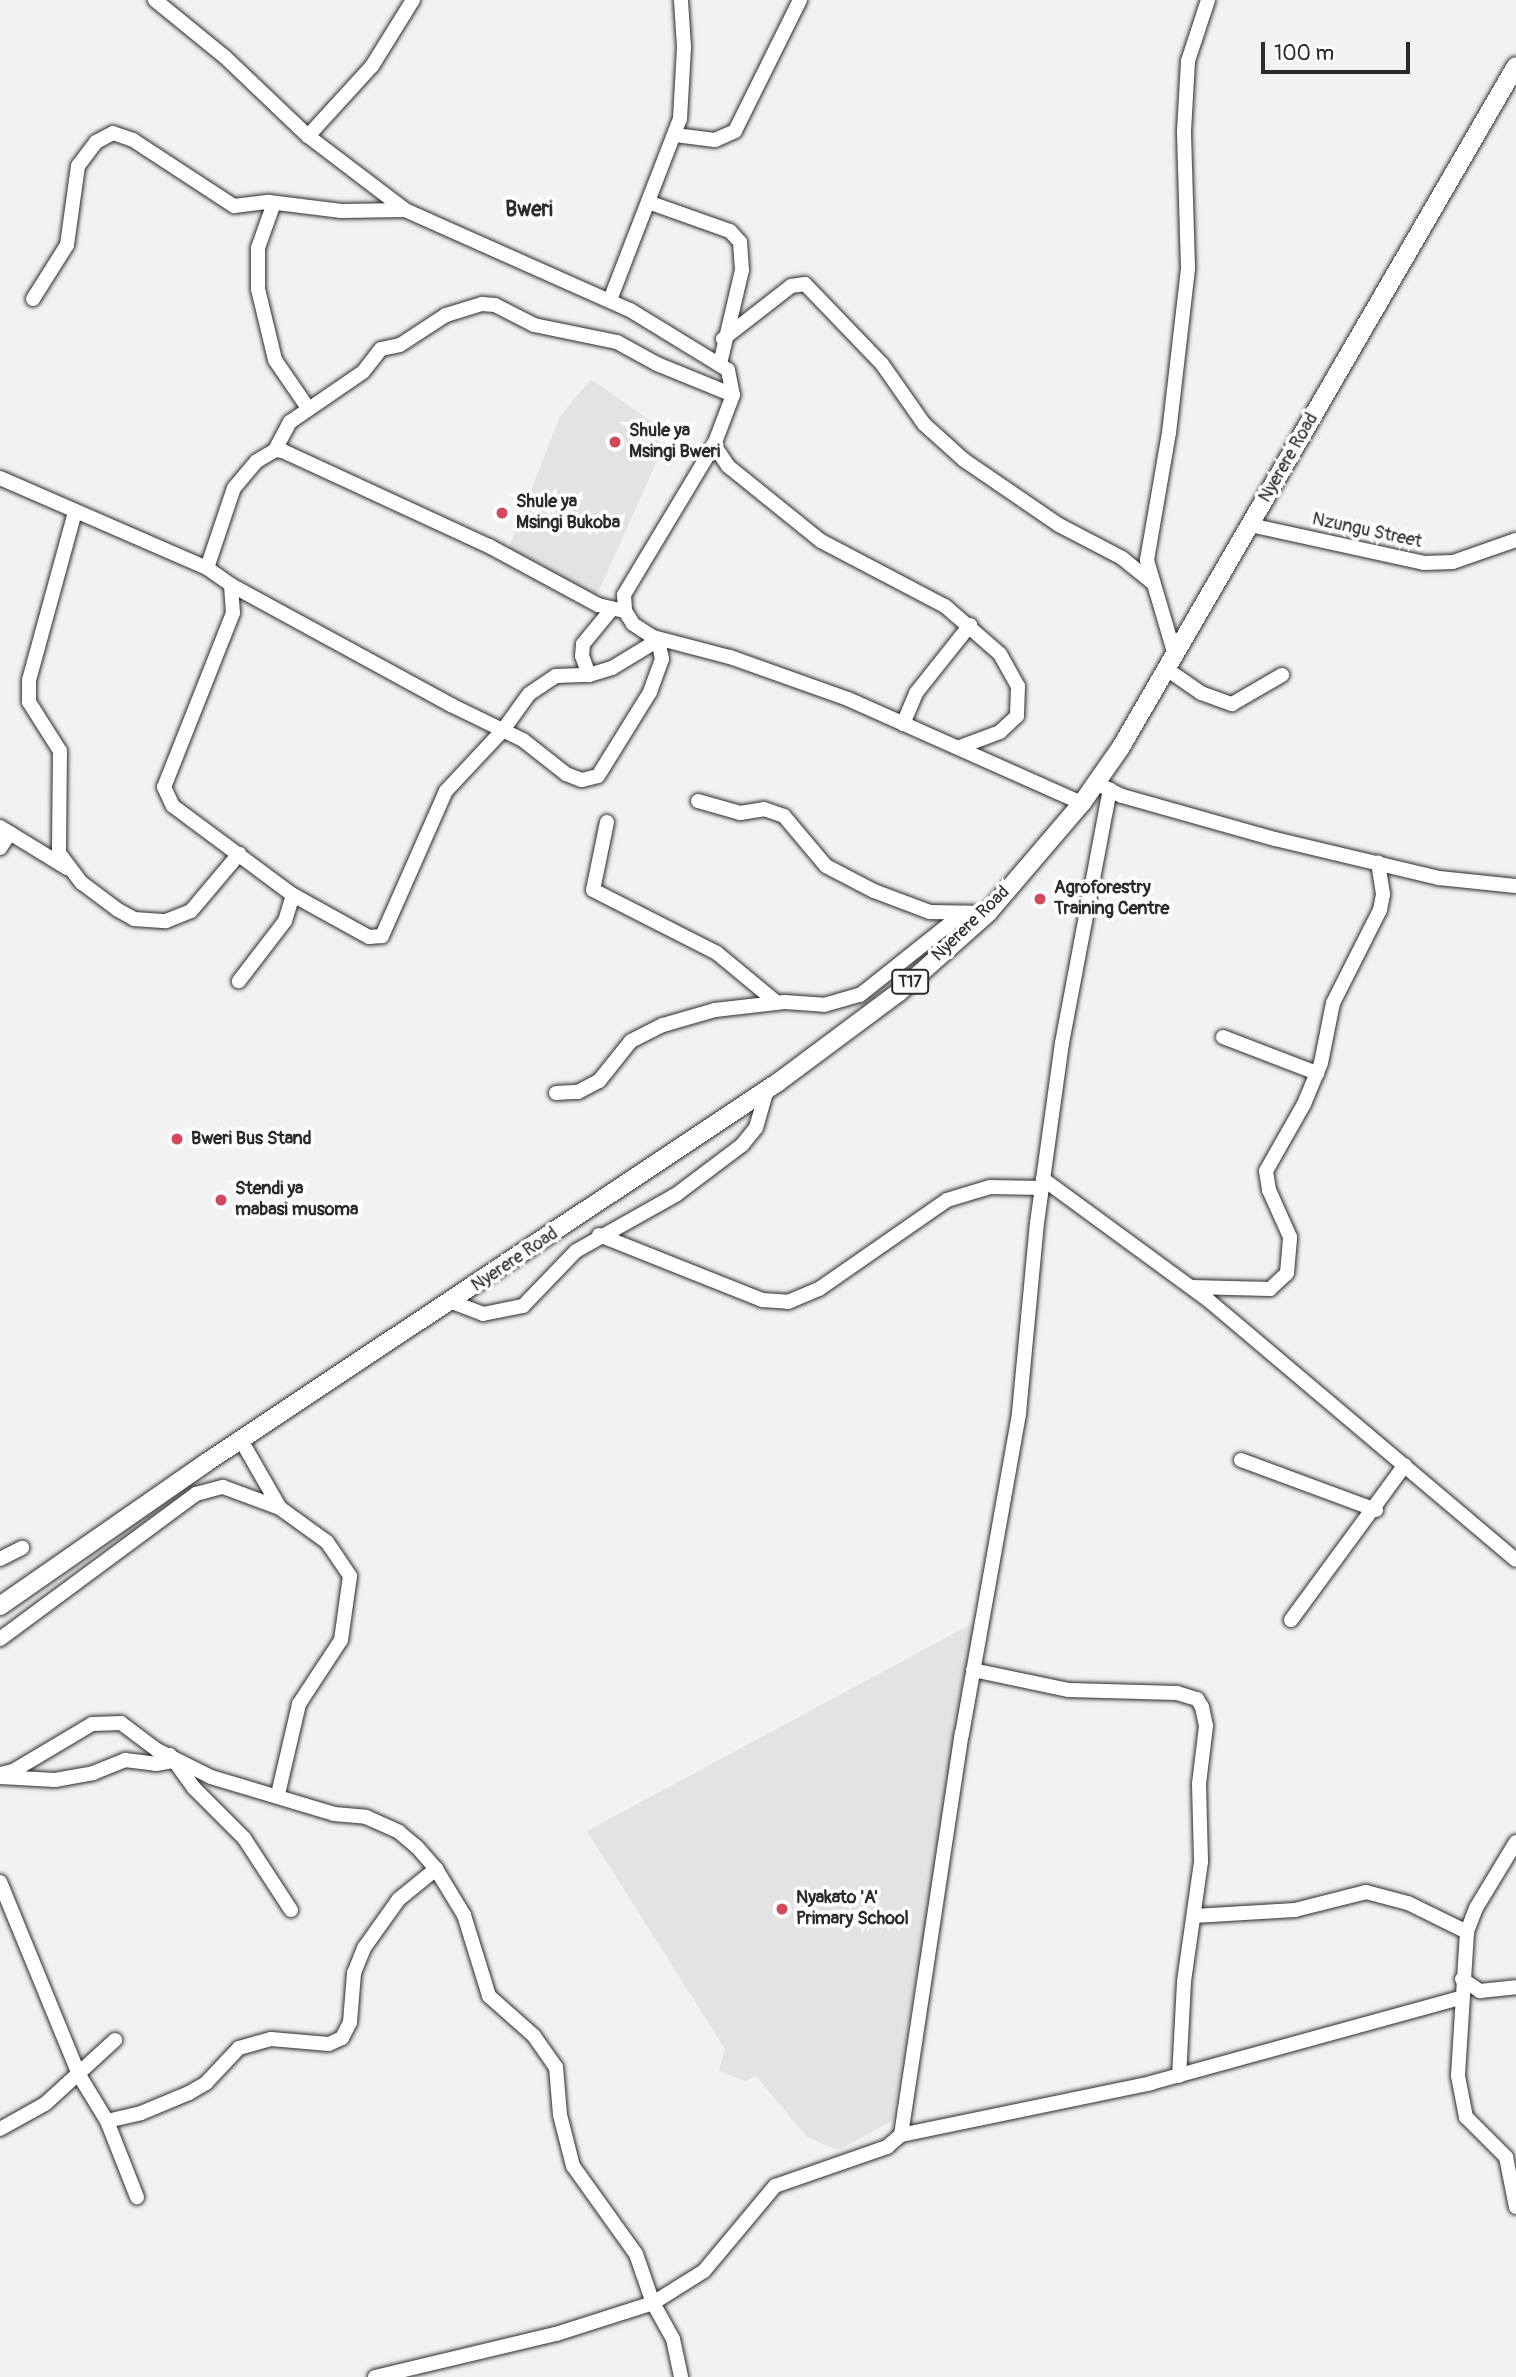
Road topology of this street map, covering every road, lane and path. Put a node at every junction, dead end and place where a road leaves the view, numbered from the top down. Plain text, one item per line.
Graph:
1 (155, 0) edge
2 (413, 0) edge
3 (681, 0) edge
4 (800, 0) edge
5 (1208, 0) edge
6 (1516, 66) edge
7 (675, 135) junction
8 (308, 136) junction
9 (648, 202) junction
10 (274, 203) junction
11 (405, 210) junction
12 (33, 299) dead end
13 (610, 300) junction
14 (723, 339) junction
15 (720, 364) junction
16 (733, 395) junction
17 (308, 408) junction
18 (714, 445) junction
19 (275, 450) junction
20 (0, 478) edge
21 (75, 512) junction
22 (1250, 525) junction
23 (1516, 540) edge
24 (207, 568) junction
25 (1153, 584) junction
26 (230, 585) junction
27 (618, 611) junction
28 (970, 625) junction
29 (665, 642) junction
30 (1174, 652) junction
31 (1165, 668) junction
32 (589, 675) junction
33 (1282, 675) dead end
34 (903, 724) junction
35 (503, 730) junction
36 (960, 747) junction
37 (1103, 786) junction
38 (698, 801) dead end
39 (1082, 803) junction
40 (607, 822) dead end
41 (5, 830) edge
42 (0, 848) edge
43 (239, 854) junction
44 (1378, 862) junction
45 (68, 869) junction
46 (1516, 886) edge
47 (293, 895) junction
48 (963, 913) junction
49 (988, 913) junction
50 (239, 981) dead end
51 (776, 1002) junction
52 (1223, 1037) dead end
53 (1317, 1073) junction
54 (767, 1090) junction
55 (556, 1093) dead end
56 (1043, 1183) junction
57 (600, 1236) junction
58 (1191, 1287) junction
59 (452, 1302) junction
60 (241, 1440) junction
61 (1241, 1460) dead end
62 (1405, 1465) junction
63 (280, 1508) junction
64 (1376, 1510) junction
65 (22, 1548) dead end
66 (0, 1559) edge
67 (1516, 1560) edge
68 (0, 1606) edge
69 (1291, 1620) dead end
70 (0, 1639) edge
71 (974, 1670) junction
72 (172, 1758) junction
73 (0, 1776) edge
74 (278, 1794) junction
75 (1516, 1842) edge
76 (436, 1869) junction
77 (0, 1882) edge
78 (291, 1910) dead end
79 (1194, 1916) junction
80 (1468, 1931) junction
81 (1462, 1979) junction
82 (1516, 1987) edge
83 (1460, 1998) junction
84 (115, 2040) dead end
85 (79, 2076) junction
86 (1179, 2076) junction
87 (107, 2121) junction
88 (0, 2129) edge
89 (901, 2135) junction
90 (137, 2197) dead end
91 (1516, 2207) edge
92 (653, 2303) junction
93 (375, 2377) edge
94 (681, 2377) edge

1 - 8 street
2 - 8 street
3 - 7 street
4 - 7 street
5 - 25 street
6 - 22 main road, Nyerere Road / T17
7 - 9 street
8 - 11 street
9 - 13 street
9 - 14 street
10 - 11 street
10 - 12 street
10 - 17 street
11 - 13 street
13 - 15 street
14 - 15 street
14 - 25 street
15 - 16 street
16 - 17 street
16 - 18 street
17 - 19 street
18 - 27 street
18 - 28 street
19 - 24 street
19 - 27 street
20 - 21 street
21 - 24 street
21 - 45 street
22 - 23 street, Nzungu Street
22 - 30 main road, Nyerere Road / T17
24 - 26 street
25 - 30 street
26 - 35 street
26 - 43 street
27 - 29 street
27 - 32 street
28 - 34 street
28 - 36 street
29 - 32 street
29 - 34 street
29 - 35 street
30 - 31 main road, Nyerere Road / T17
31 - 33 street
31 - 37 main road, Nyerere Road / T17
32 - 35 street
34 - 36 street
35 - 47 street
36 - 39 street
37 - 39 main road, Nyerere Road / T17
37 - 44 street
37 - 56 street
38 - 48 street
39 - 49 main road, Nyerere Road / T17
40 - 51 street
41 - 42 street
41 - 45 street
43 - 45 street
43 - 47 street
44 - 46 street
44 - 53 street
47 - 50 street
48 - 49 street
48 - 51 street
49 - 54 main road, Nyerere Road / T17
51 - 55 street
52 - 53 street
53 - 58 street
54 - 57 street
54 - 59 main road, Nyerere Road / T17
56 - 57 street
56 - 58 street
56 - 71 street
57 - 59 street
58 - 62 street
59 - 60 main road, Nyerere Road / T17
60 - 63 street
60 - 68 main road, Nyerere Road / T17
61 - 64 street
62 - 64 street
62 - 67 street
63 - 70 street
63 - 74 street
64 - 69 street
65 - 66 street
71 - 79 street
71 - 89 street
72 - 73 street
72 - 73 street
72 - 74 street
72 - 78 street
74 - 76 street
75 - 80 street
76 - 87 street
76 - 92 street
77 - 85 street
79 - 80 street
79 - 86 street
80 - 81 street
81 - 82 street
81 - 83 street
83 - 86 street
83 - 91 street
84 - 85 street
85 - 87 street
85 - 88 street
86 - 89 street
87 - 90 street
89 - 92 street
92 - 93 street
92 - 94 street

